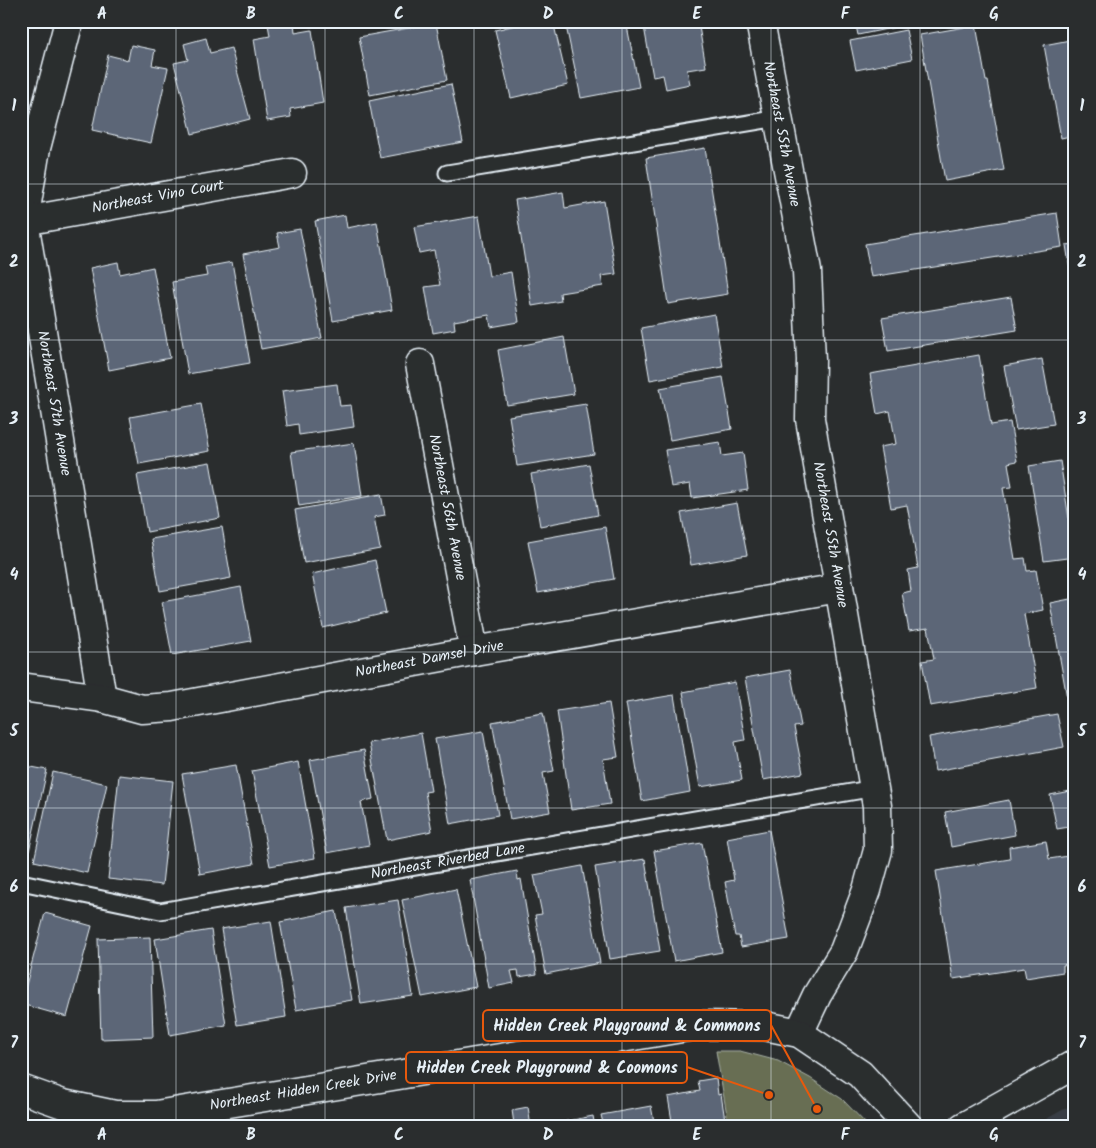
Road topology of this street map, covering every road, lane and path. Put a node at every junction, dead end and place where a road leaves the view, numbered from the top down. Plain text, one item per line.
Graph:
1 (69, 21) edge
2 (760, 21) edge
3 (779, 118) junction
4 (29, 146) edge
5 (292, 172) dead end
6 (447, 173) dead end
7 (24, 221) junction
8 (420, 364) dead end
9 (839, 588) junction
10 (474, 651) junction
11 (21, 687) edge
12 (102, 698) junction
13 (875, 788) junction
14 (21, 882) edge
15 (798, 1033) junction
16 (1075, 1064) edge
17 (21, 1090) edge
18 (910, 1127) edge
19 (963, 1127) edge

1 - 4 street, Northeast 57th Avenue
2 - 3 street, Northeast 55th Avenue
3 - 6 lane
3 - 9 street, Northeast 55th Avenue
4 - 7 street, Northeast 57th Avenue
5 - 7 street, Northeast Vino Court
7 - 12 street, Northeast 57th Avenue
8 - 10 street, Northeast 56th Avenue
9 - 10 street, Northeast Damsel Drive
9 - 13 street, Northeast 55th Avenue
10 - 12 street, Northeast Damsel Drive
11 - 12 street, Northeast Damsel Drive
13 - 14 lane, Northeast Riverbed Lane
13 - 15 street, Northeast 55th Avenue
15 - 17 street, Northeast Hidden Creek Drive
15 - 18 street, Northeast Hidden Creek Drive
16 - 19 street

